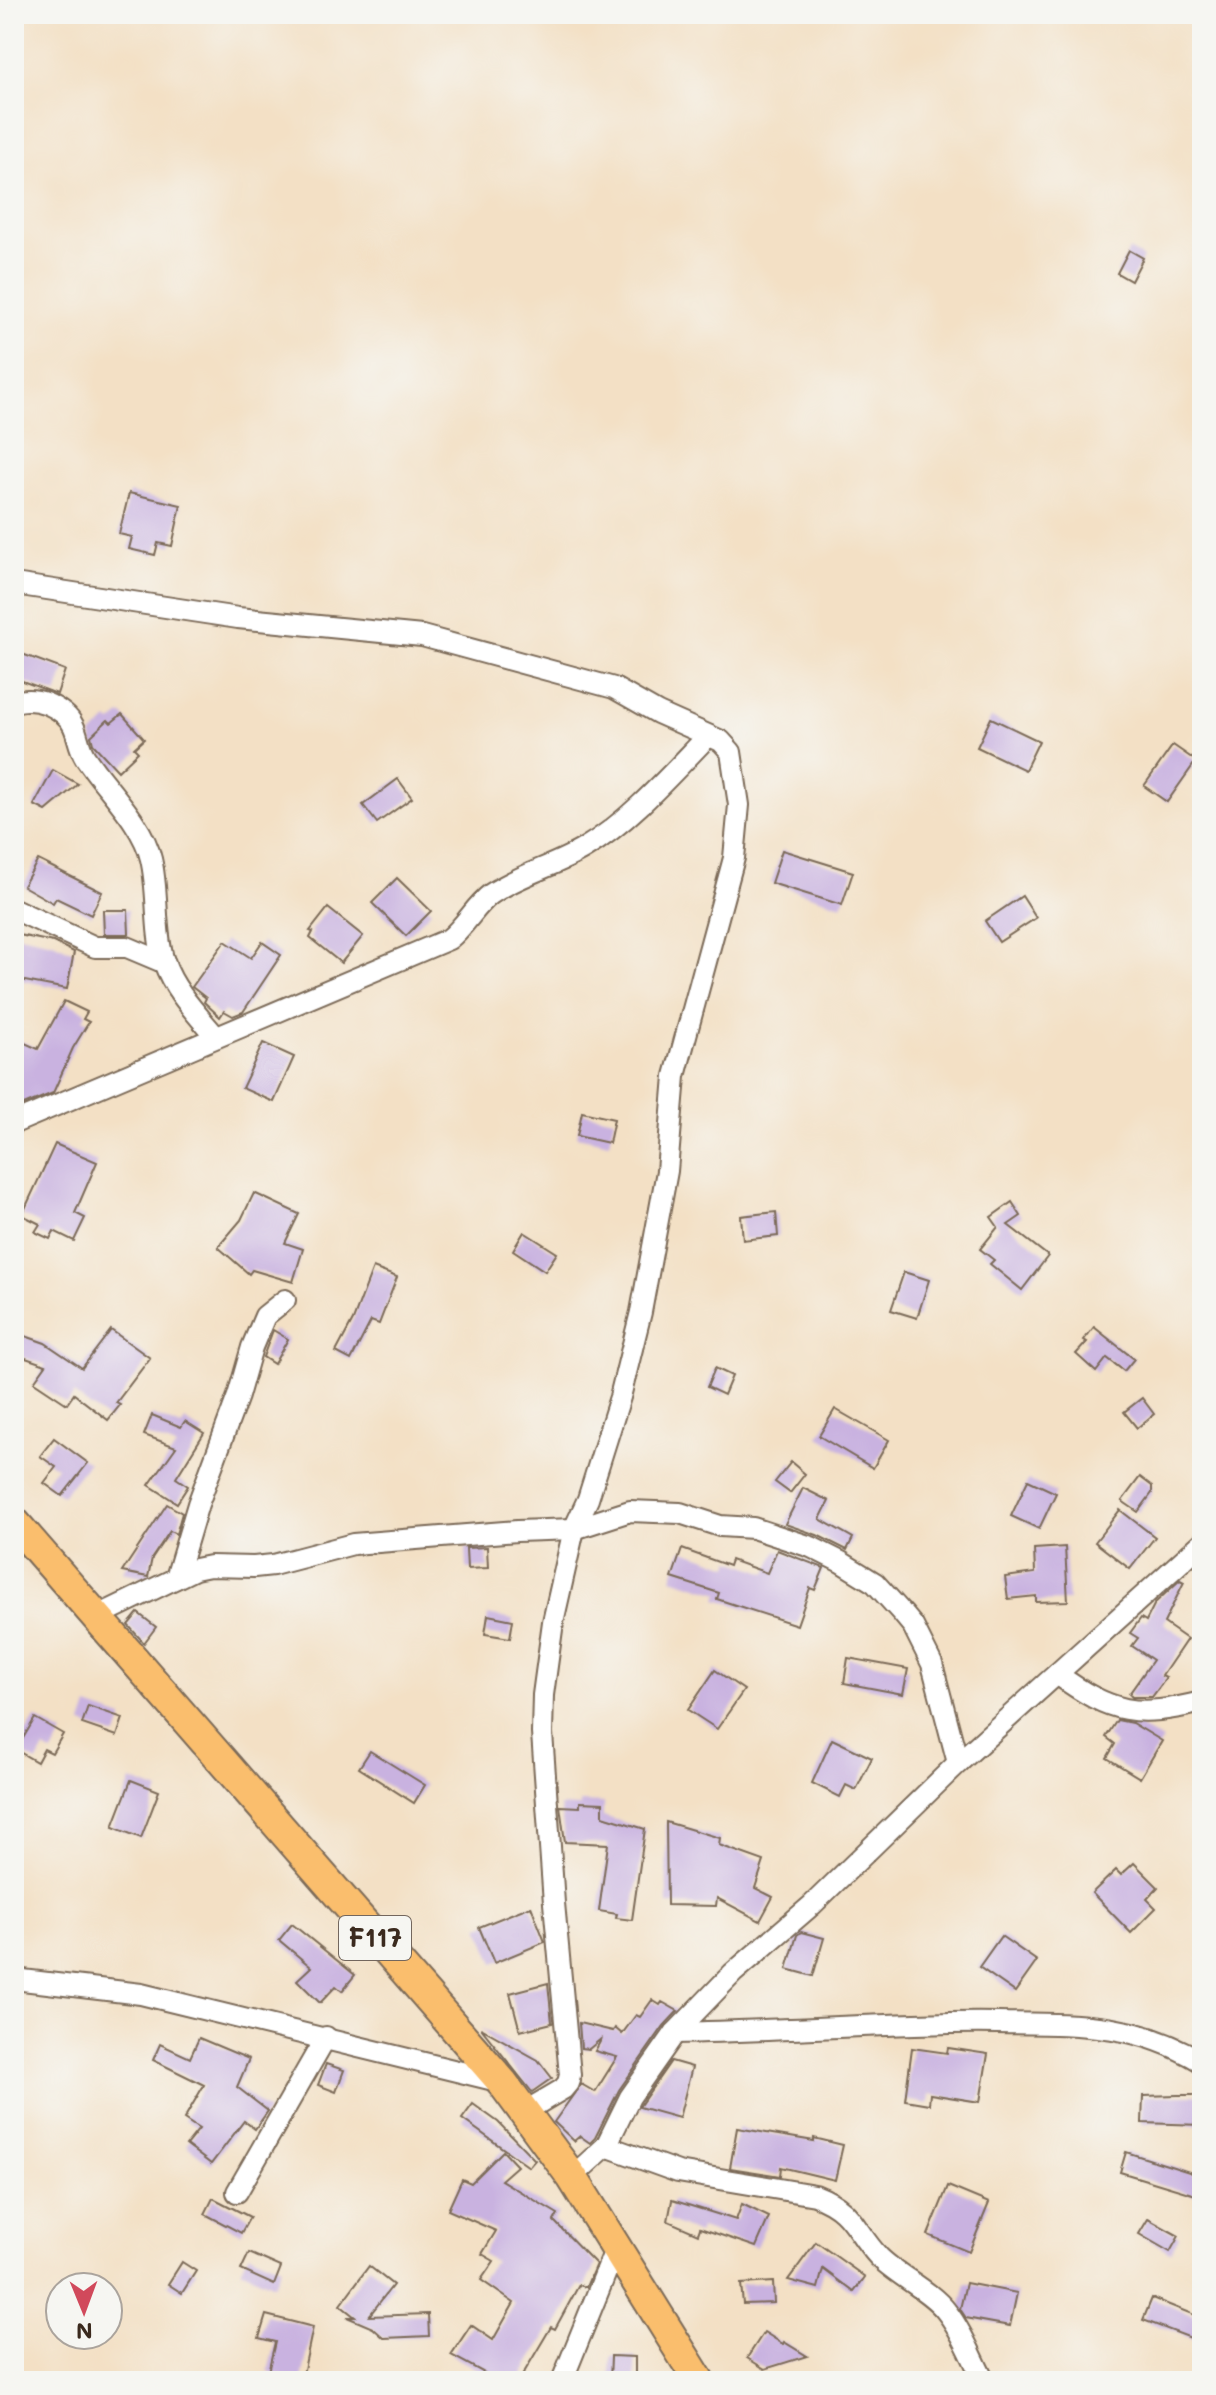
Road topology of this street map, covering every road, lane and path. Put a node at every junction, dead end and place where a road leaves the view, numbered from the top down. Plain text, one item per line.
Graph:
1 (14, 584) edge
2 (14, 702) edge
3 (708, 736) junction
4 (14, 909) edge
5 (165, 963) junction
6 (216, 1037) junction
7 (14, 1123) edge
8 (285, 1300) dead end
9 (14, 1522) edge
10 (574, 1529) junction
11 (1202, 1543) edge
12 (176, 1578) junction
13 (96, 1617) junction
14 (1057, 1674) junction
15 (1202, 1702) edge
16 (958, 1763) junction
17 (14, 1979) edge
18 (675, 2033) junction
19 (326, 2037) junction
20 (1202, 2062) edge
21 (502, 2082) junction
22 (524, 2112) junction
23 (606, 2146) junction
24 (572, 2177) junction
25 (237, 2192) dead end
26 (615, 2250) junction
27 (562, 2381) edge
28 (699, 2381) edge
29 (984, 2381) edge

1 - 3 street
2 - 5 street
3 - 6 street
3 - 10 street
4 - 5 street
5 - 6 street
6 - 7 street
8 - 12 street
9 - 13 main road, F117
10 - 12 street
10 - 16 street
10 - 22 street
11 - 14 street
12 - 13 street
13 - 21 main road, F117
14 - 15 street
14 - 16 street
16 - 18 street
17 - 19 street
18 - 20 street
18 - 23 street
19 - 21 street
19 - 25 street
21 - 22 main road, F117
22 - 24 main road, F117
23 - 24 street
23 - 29 street
24 - 26 main road, F117
26 - 27 street
26 - 28 main road, F117

